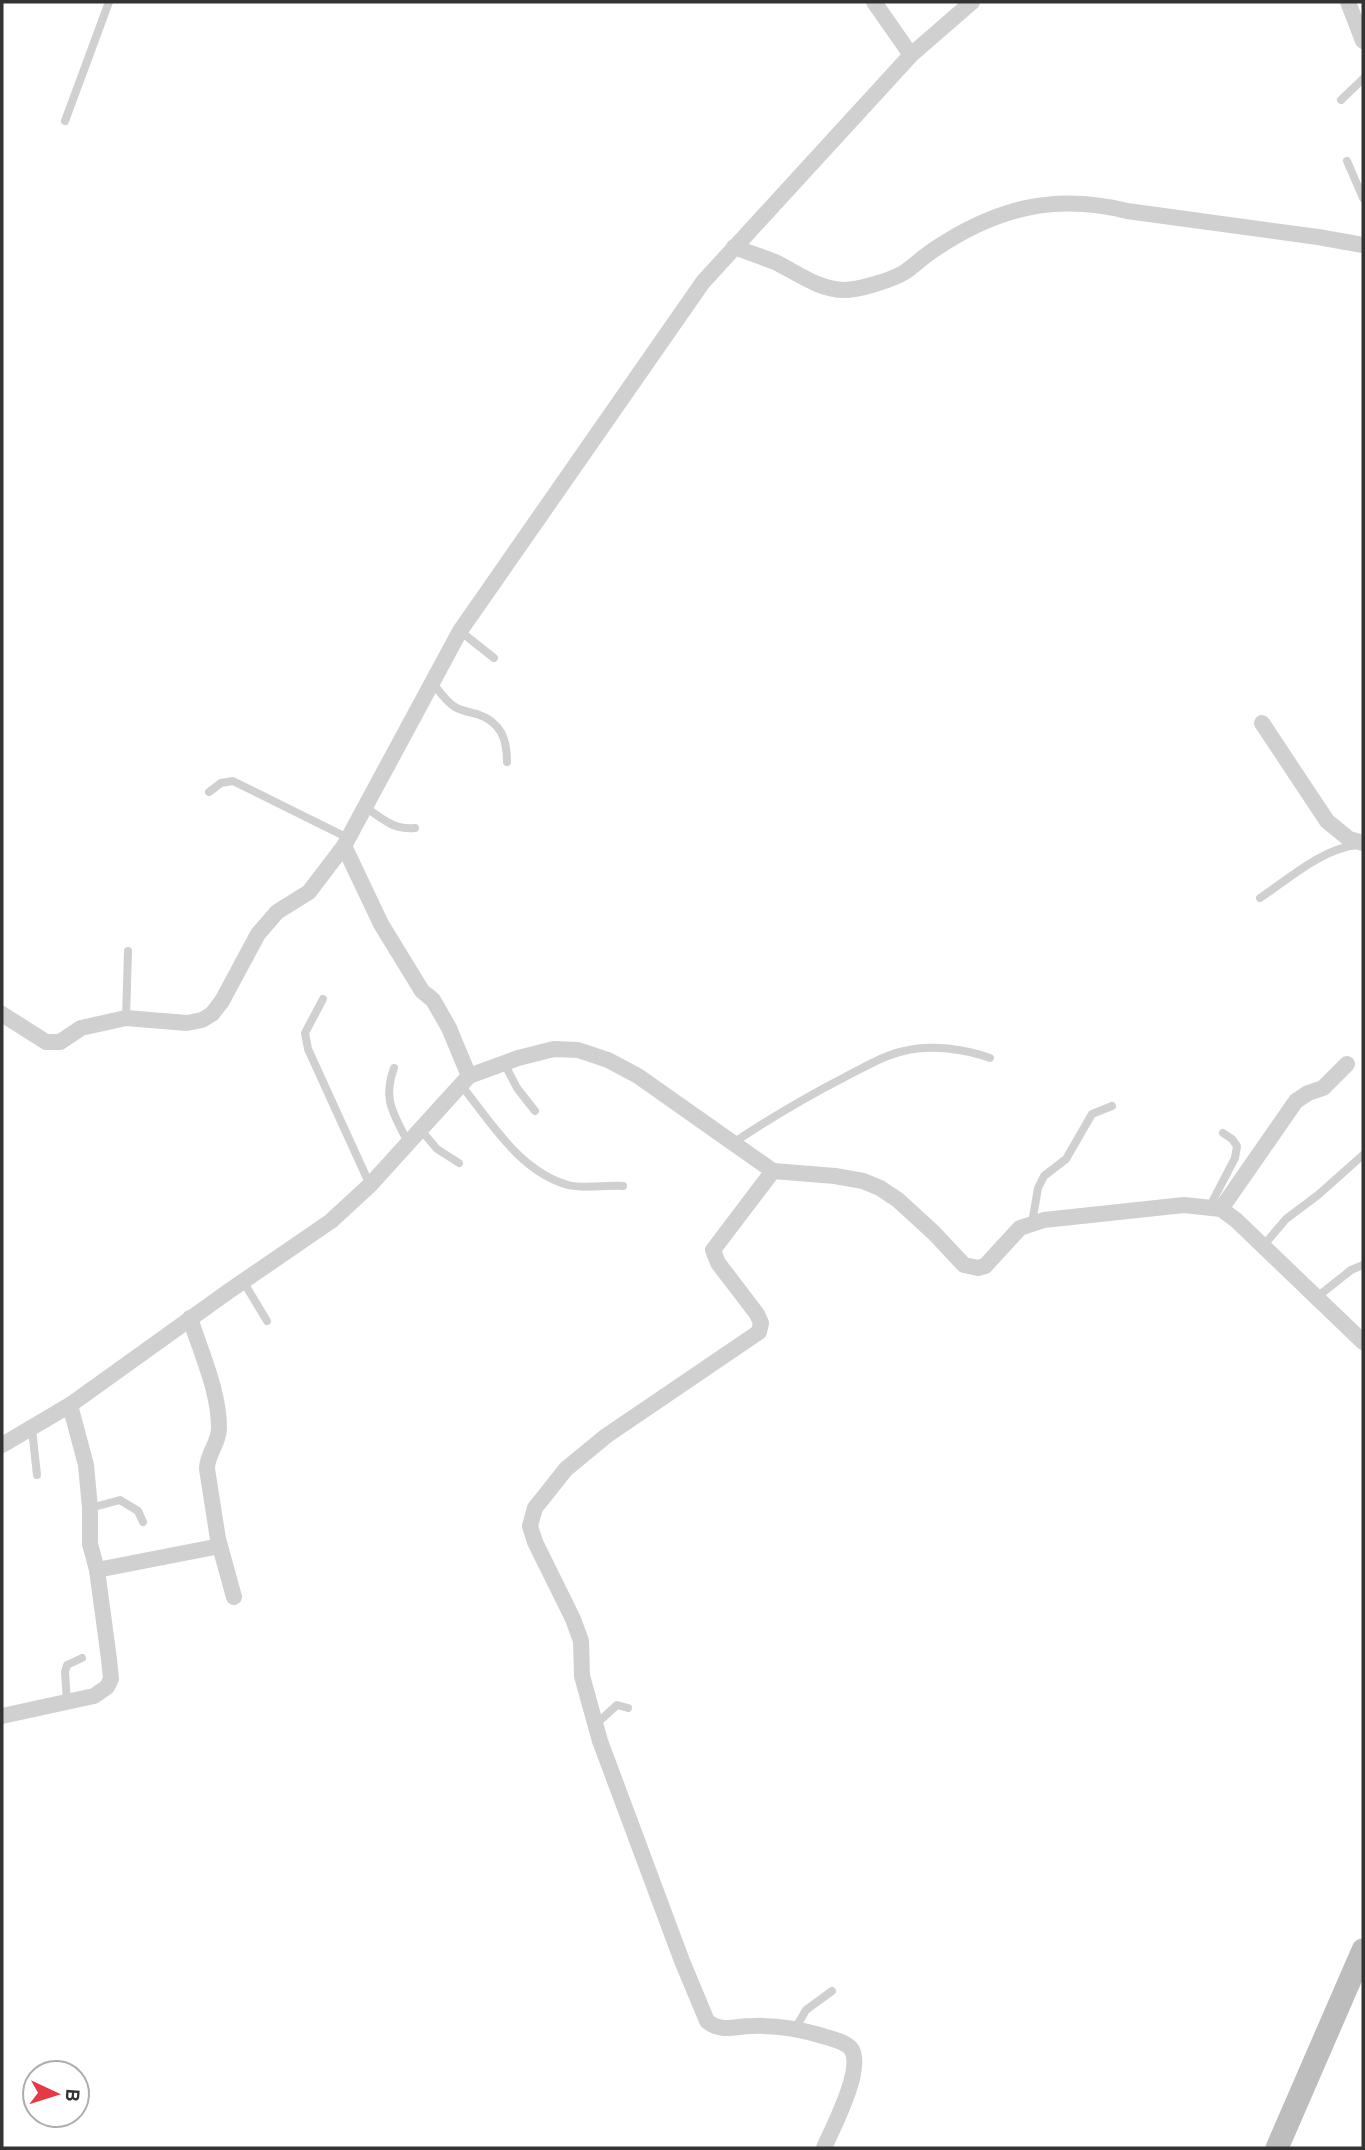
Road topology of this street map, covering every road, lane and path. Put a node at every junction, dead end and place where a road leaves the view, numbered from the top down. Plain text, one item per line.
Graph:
1 (109, 2) edge
2 (874, 2) edge
3 (972, 2) edge
4 (1348, 2) edge
5 (1363, 41) edge
6 (911, 55) junction
7 (1363, 79) edge
8 (1341, 100) dead end
9 (65, 121) dead end
10 (1346, 161) dead end
11 (1363, 198) edge
12 (1363, 245) edge
13 (734, 247) junction
14 (460, 631) junction
15 (494, 658) dead end
16 (432, 682) junction
17 (1262, 723) dead end
18 (507, 762) dead end
19 (209, 792) dead end
20 (365, 807) junction
21 (415, 828) dead end
22 (346, 842) junction
23 (1363, 844) edge
24 (1260, 898) dead end
25 (128, 951) dead end
26 (323, 999) dead end
27 (2, 1014) edge
28 (126, 1018) junction
29 (990, 1058) dead end
30 (504, 1063) junction
31 (1347, 1064) dead end
32 (394, 1068) dead end
33 (465, 1080) junction
34 (1112, 1106) dead end
35 (536, 1111) dead end
36 (420, 1129) junction
37 (1223, 1133) dead end
38 (408, 1143) junction
39 (733, 1143) junction
40 (1363, 1155) edge
41 (459, 1163) dead end
42 (774, 1171) junction
43 (370, 1185) junction
44 (623, 1186) dead end
45 (1215, 1209) junction
46 (1031, 1223) junction
47 (1263, 1246) junction
48 (1363, 1265) edge
49 (243, 1281) junction
50 (1317, 1297) junction
51 (190, 1318) junction
52 (267, 1321) dead end
53 (1363, 1342) edge
54 (70, 1405) junction
55 (32, 1429) junction
56 (2, 1445) edge
57 (37, 1475) dead end
58 (90, 1508) junction
59 (143, 1522) dead end
60 (220, 1546) junction
61 (97, 1570) junction
62 (234, 1597) dead end
63 (82, 1658) dead end
64 (67, 1702) junction
65 (628, 1708) dead end
66 (2, 1716) edge
67 (595, 1725) junction
68 (1363, 1950) edge
69 (832, 1991) dead end
70 (795, 2029) junction
71 (824, 2148) edge
72 (1277, 2148) edge

1 - 9 lane
2 - 6 street
3 - 6 street
4 - 5 street
6 - 13 street
7 - 8 lane
10 - 11 lane
12 - 13 street
13 - 14 street
14 - 15 lane
14 - 16 street
16 - 18 lane
16 - 20 street
17 - 23 street
19 - 22 lane
20 - 21 lane
20 - 22 street
22 - 28 street
22 - 33 street
23 - 24 lane
25 - 28 lane
26 - 43 lane
27 - 28 street
29 - 39 lane
30 - 33 street
30 - 35 lane
30 - 39 street
31 - 45 street
32 - 38 lane
33 - 36 street
33 - 44 lane
34 - 46 lane
36 - 38 street
36 - 41 lane
37 - 45 lane
38 - 43 street
39 - 42 street
40 - 47 lane
42 - 46 street
42 - 67 street
43 - 49 street
45 - 46 street
45 - 47 street
47 - 50 street
48 - 50 lane
49 - 51 street
49 - 52 lane
50 - 53 street
51 - 54 street
51 - 60 street
54 - 55 street
54 - 58 street
55 - 56 street
55 - 57 lane
58 - 59 lane
58 - 61 street
60 - 61 street
60 - 62 street
61 - 64 street
63 - 64 lane
64 - 66 street
65 - 67 lane
67 - 70 street
68 - 72 street
69 - 70 lane
70 - 71 street

